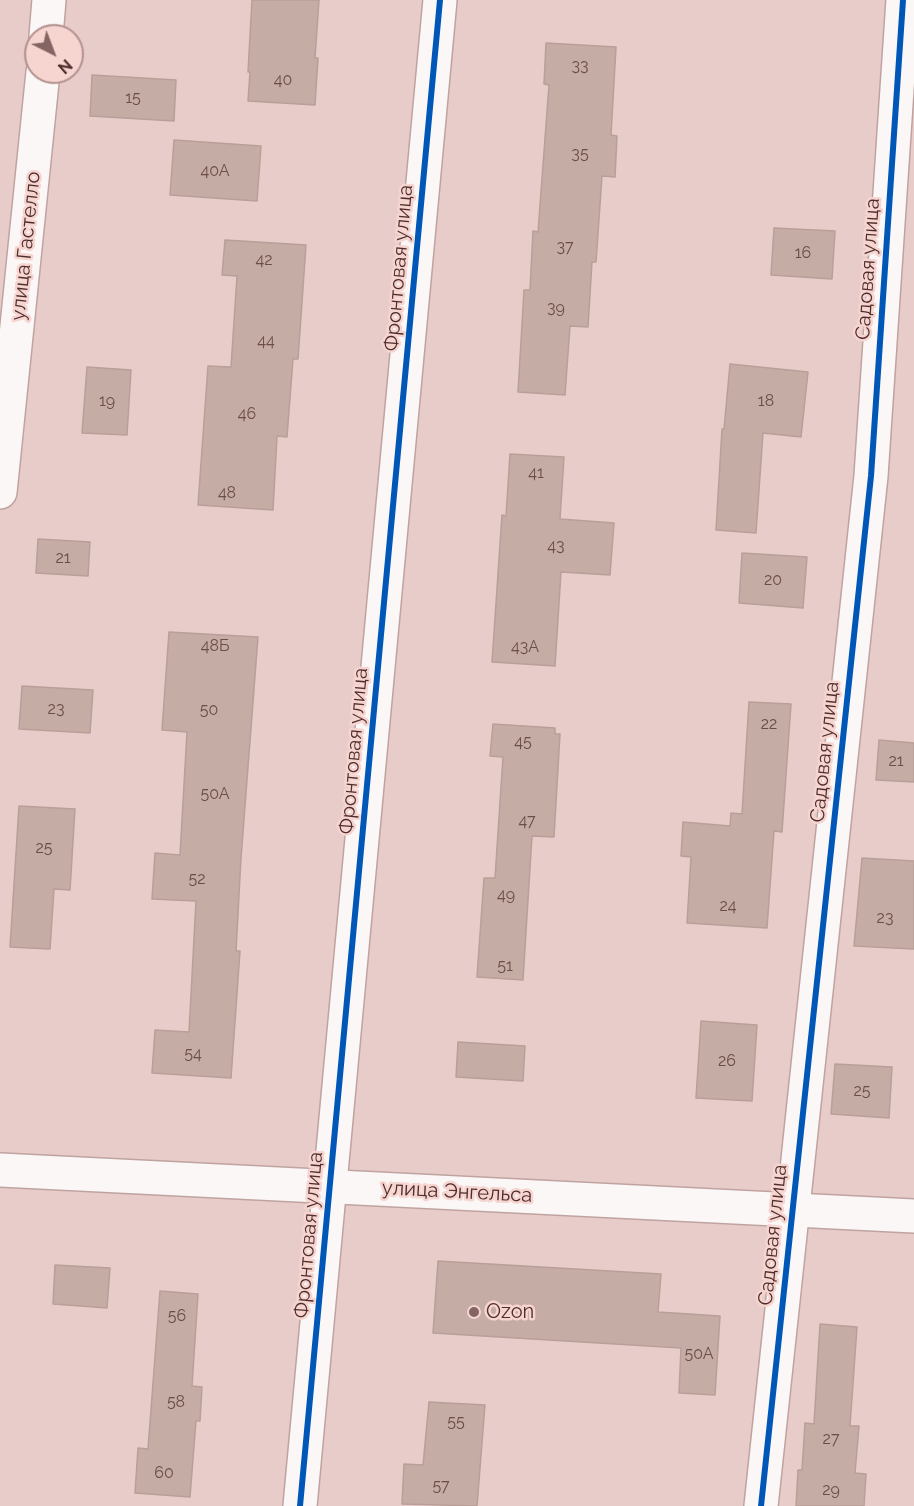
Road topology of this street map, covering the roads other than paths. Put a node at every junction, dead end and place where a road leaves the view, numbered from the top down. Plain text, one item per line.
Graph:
1 (49, 0) edge
2 (440, 0) edge
3 (903, 0) edge
4 (47, 24) edge
5 (42, 84) edge
6 (0, 492) edge
7 (0, 1170) edge
8 (330, 1186) junction
9 (792, 1210) junction
10 (914, 1216) edge
11 (300, 1506) edge
12 (761, 1506) edge

1 - 4 street
2 - 8 street, Фронтовая улица
3 - 9 street, Садовая улица
5 - 6 street, улица Гастелло
7 - 8 street, улица Энгельса
8 - 9 street, улица Энгельса
8 - 11 street, Фронтовая улица
9 - 10 street, улица Энгельса
9 - 12 street, Садовая улица

